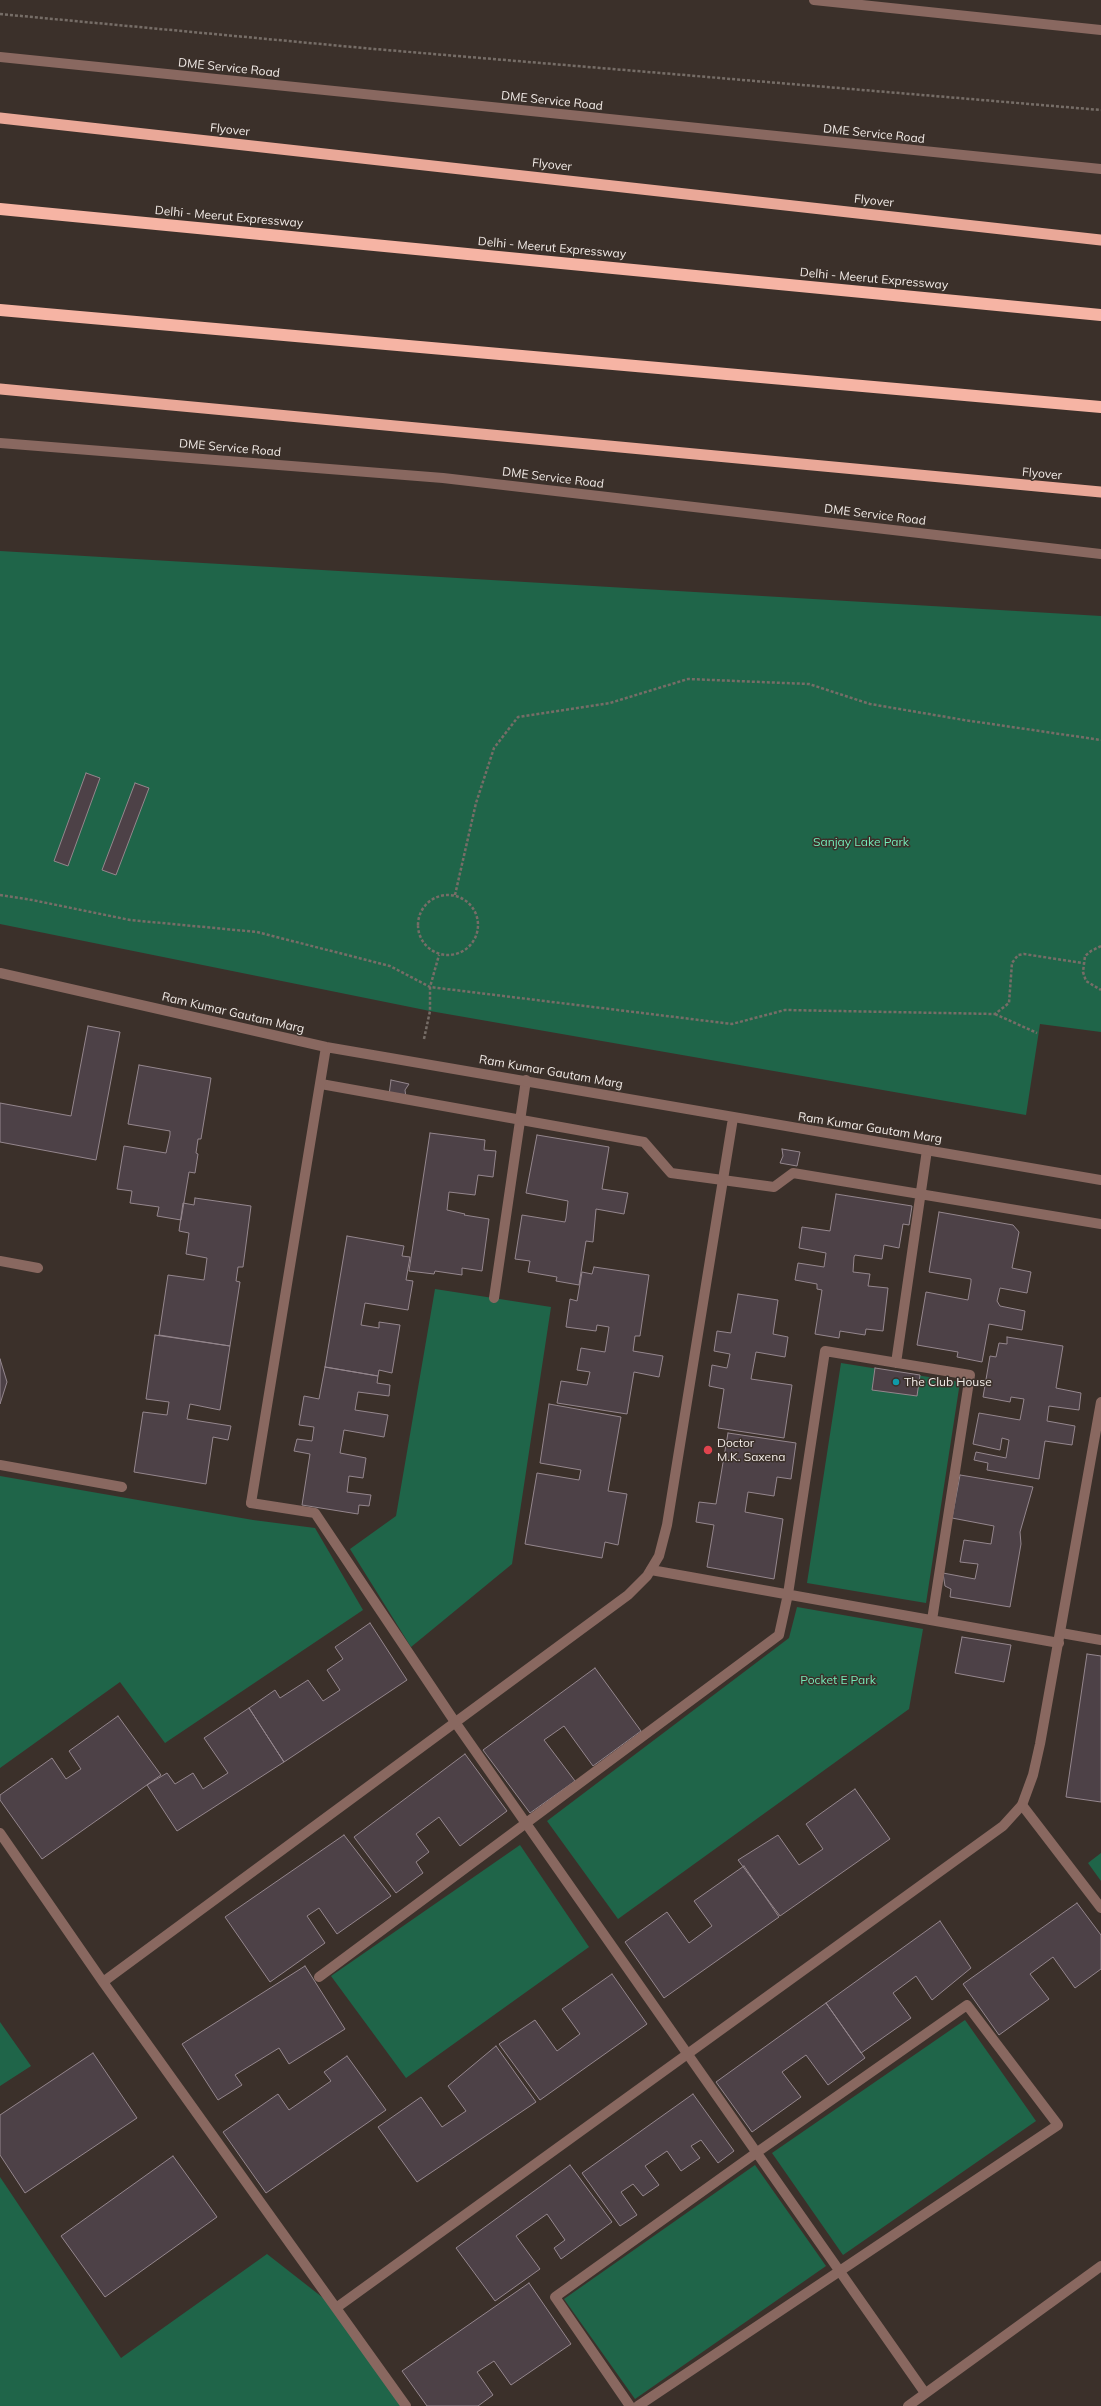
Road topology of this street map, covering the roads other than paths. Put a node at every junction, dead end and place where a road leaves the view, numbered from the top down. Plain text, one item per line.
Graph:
1 (814, 0) edge
2 (828, 1) edge
3 (1101, 30) edge
4 (0, 57) edge
5 (0, 118) edge
6 (1101, 169) edge
7 (0, 209) edge
8 (1101, 240) edge
9 (0, 310) edge
10 (1101, 315) edge
11 (0, 389) edge
12 (1101, 407) edge
13 (0, 443) edge
14 (1101, 492) edge
15 (1101, 554) edge
16 (0, 973) edge
17 (326, 1047) junction
18 (526, 1080) junction
19 (321, 1084) junction
20 (733, 1118) junction
21 (520, 1119) junction
22 (927, 1150) junction
23 (724, 1180) junction
24 (1101, 1180) edge
25 (921, 1194) junction
26 (1101, 1224) edge
27 (0, 1261) edge
28 (38, 1268) dead end
29 (494, 1298) dead end
30 (896, 1363) junction
31 (1101, 1402) edge
32 (0, 1465) edge
33 (122, 1487) dead end
34 (651, 1570) junction
35 (788, 1594) junction
36 (932, 1620) junction
37 (1060, 1638) junction
38 (1101, 1640) edge
39 (455, 1722) junction
40 (1022, 1805) junction
41 (526, 1824) junction
42 (0, 1833) edge
43 (1101, 1908) edge
44 (319, 1977) dead end
45 (102, 1982) junction
46 (686, 2054) junction
47 (756, 2153) junction
48 (1101, 2266) edge
49 (839, 2272) junction
50 (336, 2308) junction
51 (925, 2393) junction
52 (406, 2406) edge
53 (630, 2406) edge
54 (638, 2406) edge
55 (908, 2406) edge

1 - 2 street
2 - 3 street
4 - 6 street, DME Service Road
5 - 8 highway, Flyover
7 - 10 highway, Delhi - Meerut Expressway
9 - 12 highway
11 - 14 highway, Flyover
13 - 15 street, DME Service Road
16 - 17 street, Ram Kumar Gautam Marg
17 - 18 street, Ram Kumar Gautam Marg
17 - 19 street
18 - 20 street, Ram Kumar Gautam Marg
18 - 21 street
19 - 21 street
19 - 39 street
20 - 22 street, Ram Kumar Gautam Marg
20 - 23 street
21 - 23 street
21 - 29 street
22 - 24 street, Ram Kumar Gautam Marg
22 - 25 street
23 - 25 street
23 - 34 street
25 - 26 street
25 - 30 street
27 - 28 street
30 - 35 street
30 - 36 street
31 - 37 street
32 - 33 street
34 - 35 street
34 - 39 street
35 - 36 street
35 - 41 street
36 - 37 street
37 - 38 street
37 - 40 street
39 - 41 street
39 - 45 street
40 - 43 street
40 - 46 street
41 - 44 street
41 - 46 street
42 - 45 street
45 - 50 street
46 - 47 street
46 - 50 street
47 - 49 street
47 - 49 street
47 - 53 street
48 - 51 street
49 - 51 street
49 - 54 street
50 - 52 street
51 - 55 street

